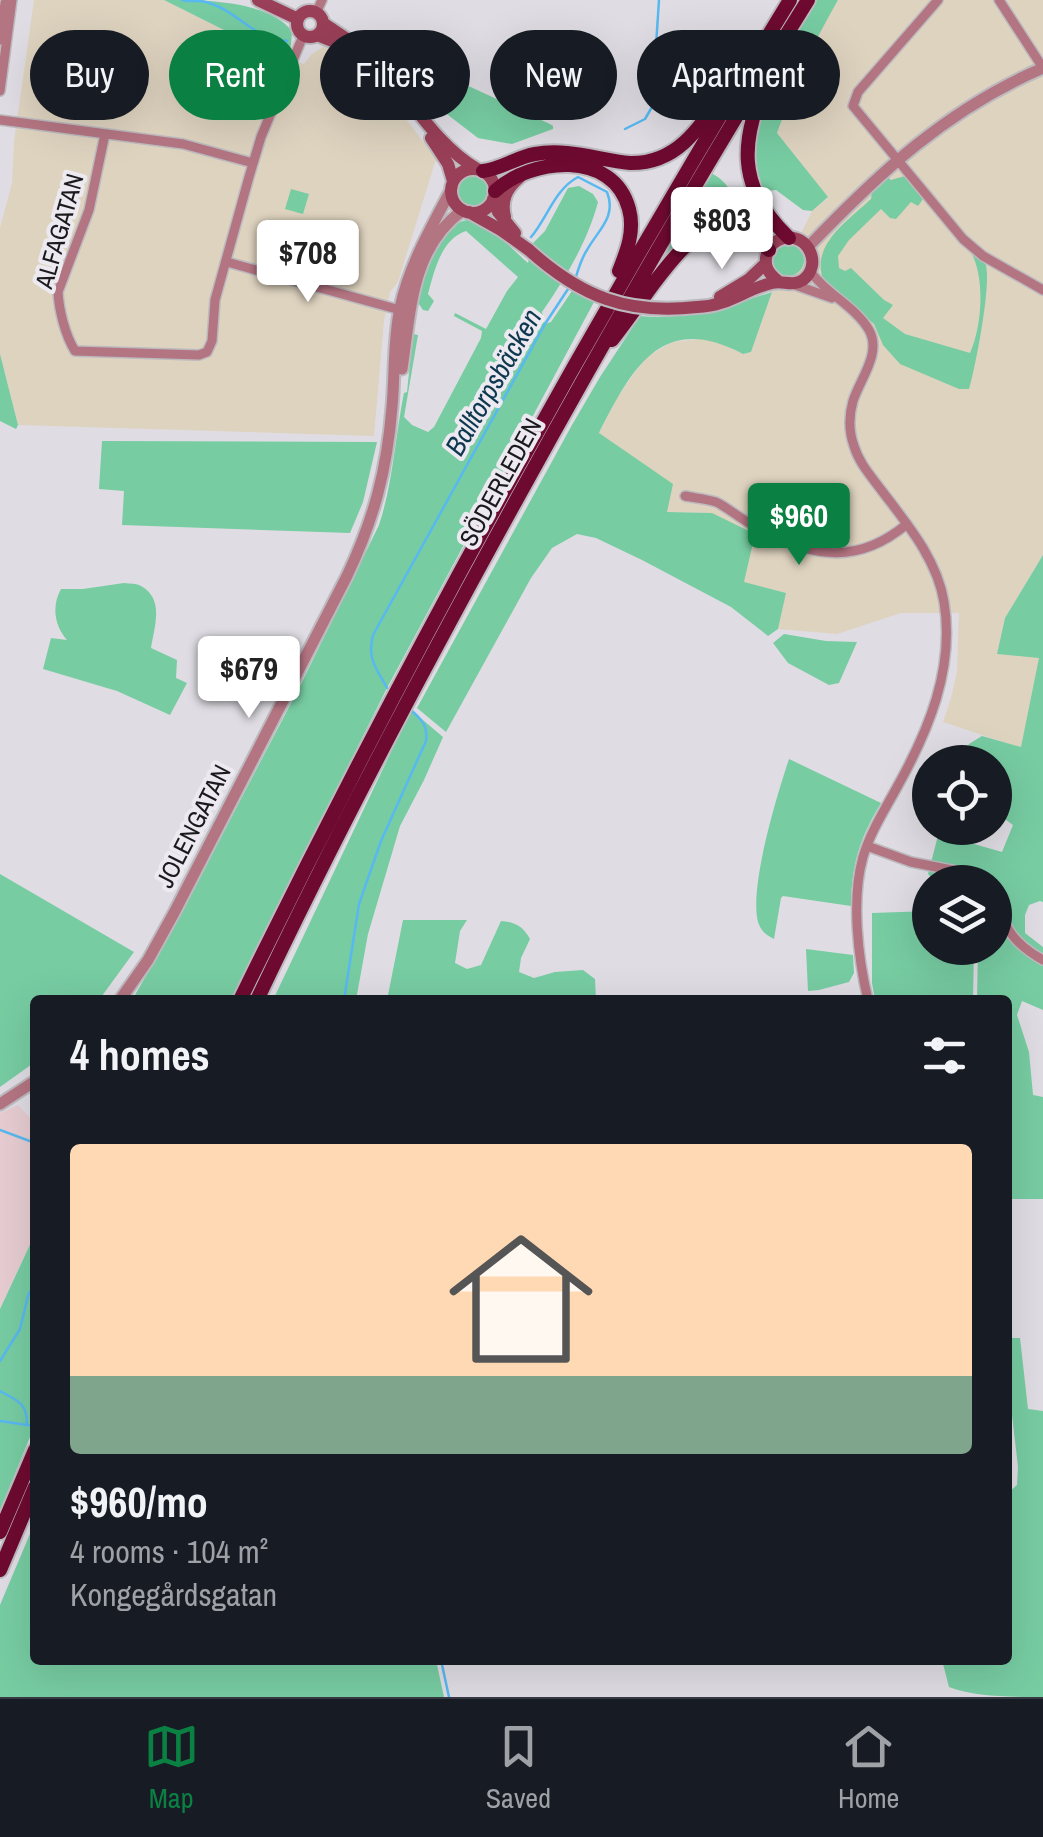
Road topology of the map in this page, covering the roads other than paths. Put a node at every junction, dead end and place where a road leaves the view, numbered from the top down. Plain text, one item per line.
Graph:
1 (258, 0) edge
2 (789, 0) edge
3 (808, 0) edge
4 (938, 0) edge
5 (998, 0) edge
6 (7, 3) edge
7 (796, 18) junction
8 (316, 21) edge
9 (0, 40) edge
10 (1043, 68) edge
11 (0, 91) edge
12 (0, 120) edge
13 (105, 134) junction
14 (897, 159) junction
15 (253, 163) junction
16 (480, 170) junction
17 (525, 173) junction
18 (452, 184) junction
19 (494, 195) junction
20 (466, 211) junction
21 (507, 224) junction
22 (789, 238) junction
23 (808, 247) junction
24 (529, 250) junction
25 (767, 256) junction
26 (226, 262) junction
27 (810, 271) junction
28 (785, 283) junction
29 (1043, 290) edge
30 (839, 301) junction
31 (698, 307) junction
32 (400, 310) junction
33 (604, 312) junction
34 (584, 378) junction
35 (389, 447) junction
36 (685, 496) dead end
37 (907, 524) junction
38 (867, 846) junction
39 (927, 865) edge
40 (1012, 936) edge
41 (1043, 960) edge
42 (123, 995) edge
43 (242, 995) edge
44 (260, 995) edge
45 (867, 995) edge
46 (30, 1083) edge
47 (0, 1104) edge
48 (30, 1462) edge
49 (30, 1499) edge
50 (0, 1532) edge
51 (0, 1570) edge

1 - 8 main road
2 - 16 highway
2 - 33 highway, SÖDERLEDEN
3 - 7 highway, SÖDERLEDEN
4 - 14 street
5 - 10 street
6 - 9 street
6 - 11 street
7 - 22 highway
7 - 34 highway, SÖDERLEDEN
8 - 15 street, ALFAGATAN
8 - 16 main road
8 - 18 main road
10 - 14 street
12 - 13 street
13 - 15 street
13 - 26 street, ALFAGATAN
14 - 23 street
14 - 29 street
15 - 26 street, ALFAGATAN
16 - 18 main road
16 - 19 main road
17 - 19 highway
17 - 21 main road
17 - 33 highway
18 - 20 main road
18 - 32 street, JOLENGATAN
19 - 20 main road
19 - 21 main road
20 - 24 main road
20 - 35 street, JOLENGATAN
21 - 24 main road
22 - 23 main road
22 - 25 main road
23 - 27 main road
24 - 31 main road, bridge
25 - 28 main road
25 - 31 main road
25 - 34 highway
26 - 32 street
27 - 28 main road
27 - 30 street
28 - 30 street
28 - 31 main road
30 - 37 street
32 - 35 street, JOLENGATAN
33 - 43 highway, SÖDERLEDEN
34 - 44 highway, SÖDERLEDEN
35 - 42 street, JOLENGATAN
36 - 37 street
37 - 38 street
38 - 39 street
38 - 45 street
40 - 41 street
46 - 47 street
48 - 50 highway
49 - 51 highway

